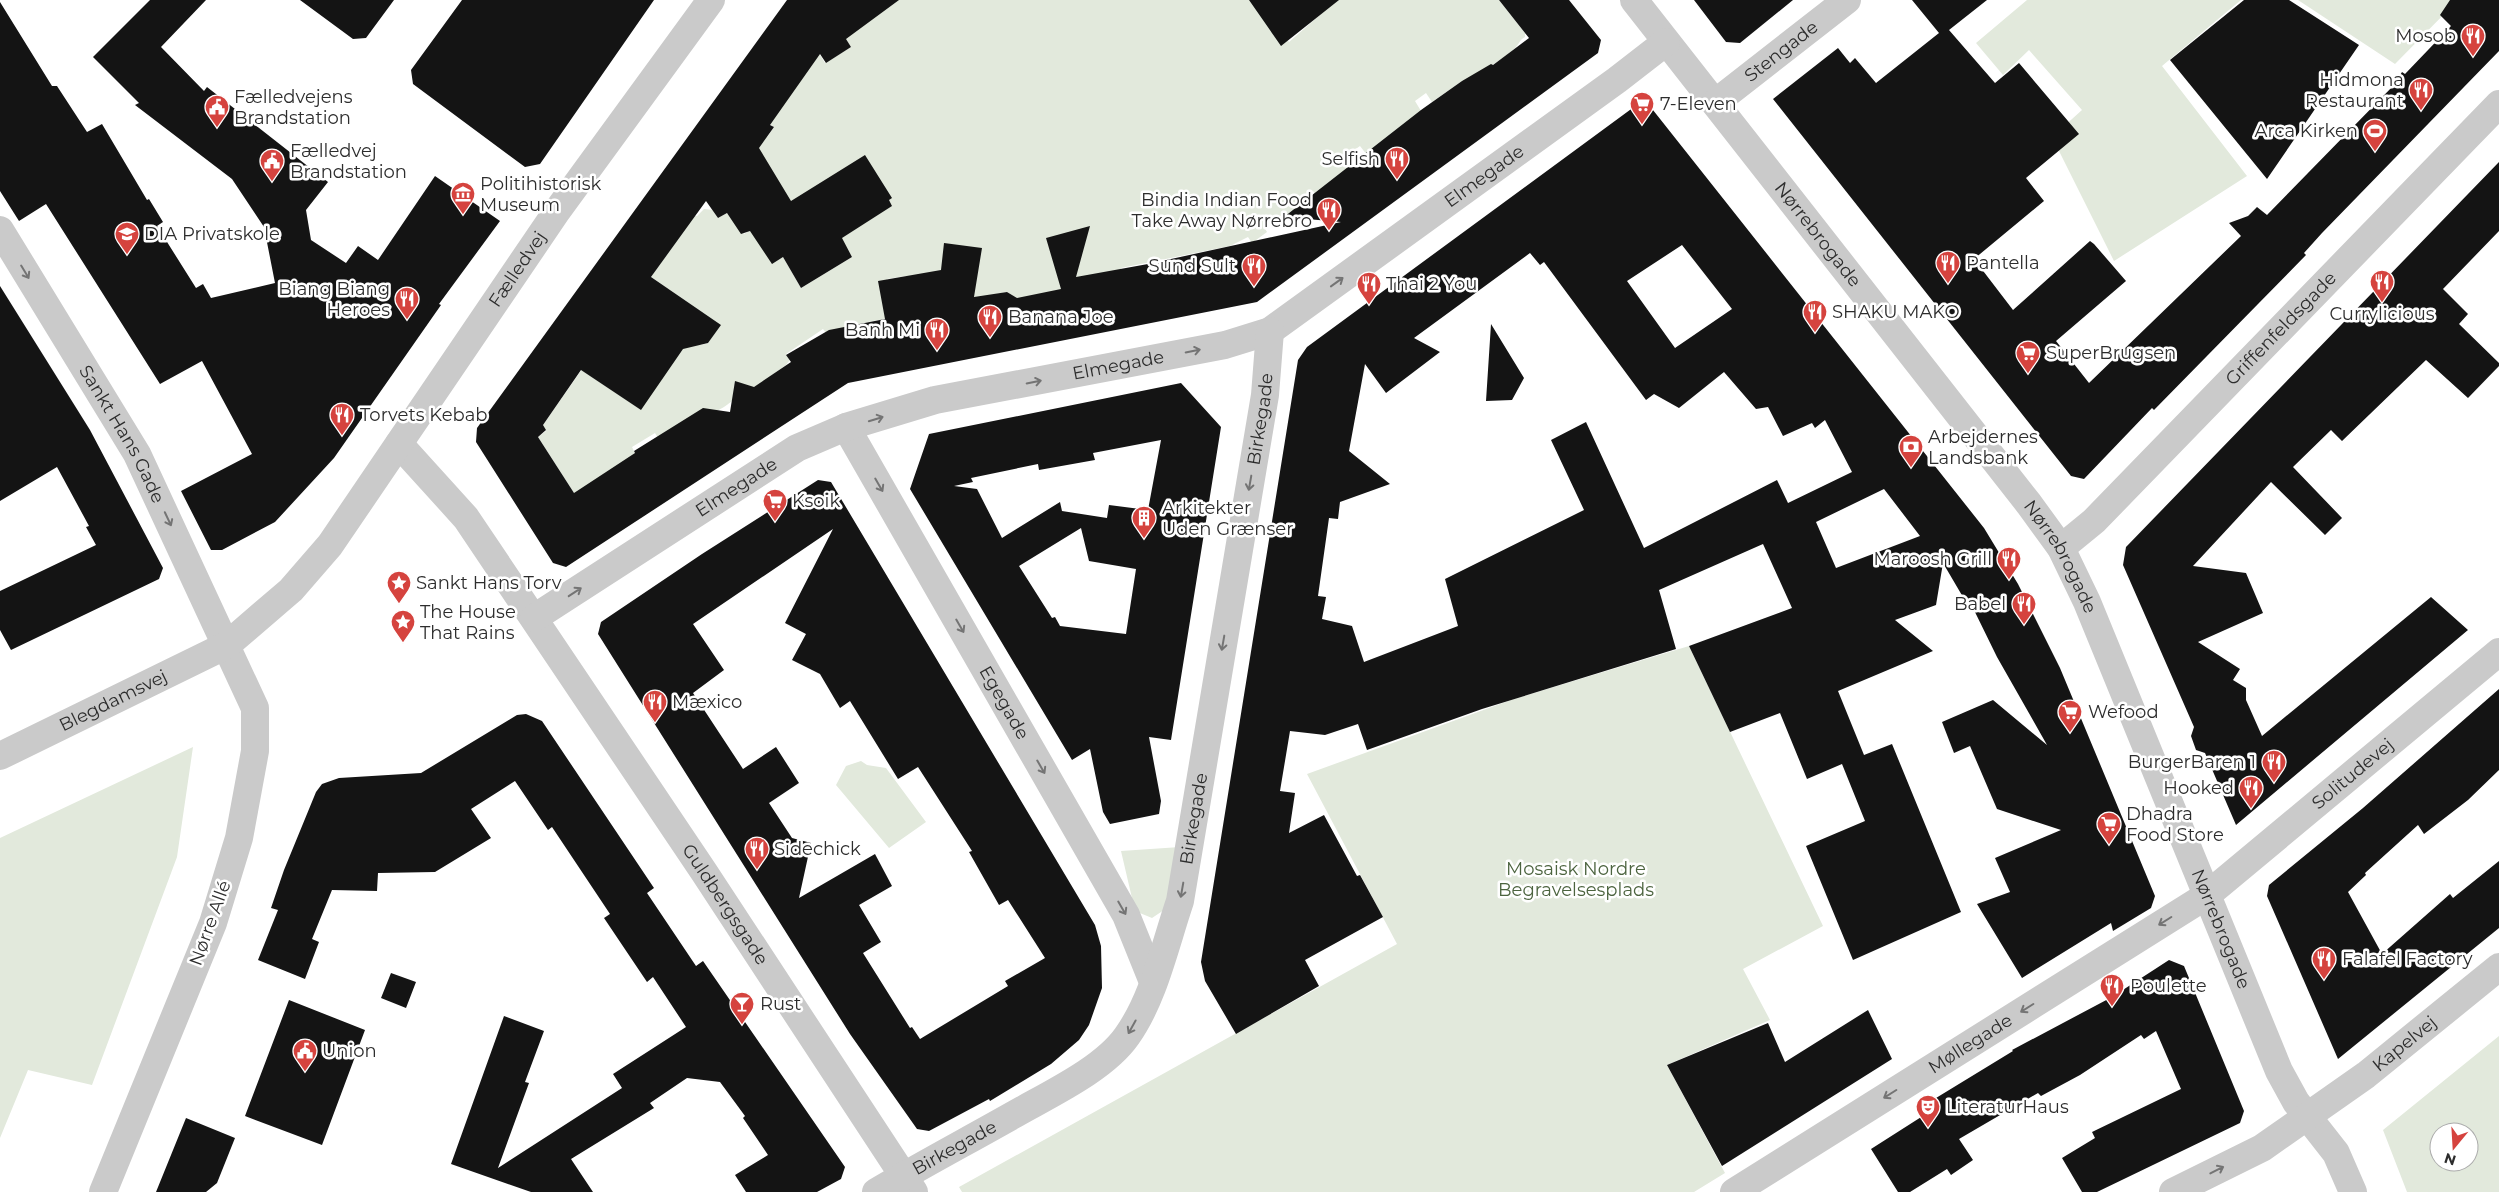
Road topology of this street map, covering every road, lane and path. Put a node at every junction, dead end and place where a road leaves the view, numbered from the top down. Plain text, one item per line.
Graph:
1 (711, 0) edge
2 (1634, 0) edge
3 (1846, 0) edge
4 (1666, 42) junction
5 (1716, 103) junction
6 (2499, 104) edge
7 (0, 230) edge
8 (1270, 331) junction
9 (846, 428) junction
10 (399, 444) junction
11 (2060, 548) junction
12 (534, 618) junction
13 (227, 645) junction
14 (2499, 652) edge
15 (0, 756) edge
16 (2206, 896) junction
17 (2499, 967) edge
18 (1153, 982) junction
19 (2308, 1116) junction
20 (909, 1184) edge
21 (103, 1192) edge
22 (876, 1192) edge
23 (1734, 1192) edge
24 (2173, 1192) edge
25 (2353, 1192) edge

1 - 10 street, Fælledvej
2 - 4 street, Nørrebrogade
3 - 5 street, Stengade
4 - 5 street, Nørrebrogade
8 -> 4 street, Elmegade
5 - 11 street, Nørrebrogade
6 - 11 street, Griffenfeldsgade
7 -> 13 street, Sankt Hans Gade
9 -> 8 street, Elmegade
8 -> 18 street, Birkegade
12 -> 9 street, Elmegade
9 -> 18 street, Egegade
10 - 12 street
10 - 13 street
11 - 16 street, Nørrebrogade
12 - 20 street, Guldbergsgade
13 - 15 street, Blegdamsvej
13 - 21 street, Nørre Allé
14 - 16 street, Solitudevej
16 - 19 street, Nørrebrogade
16 -> 23 street, Møllegade
17 - 19 street, Kapelvej
18 -> 20 street, Birkegade
24 -> 19 street, Kapelvej
19 - 25 street, Nørrebrogade
20 - 22 street, Birkegade

